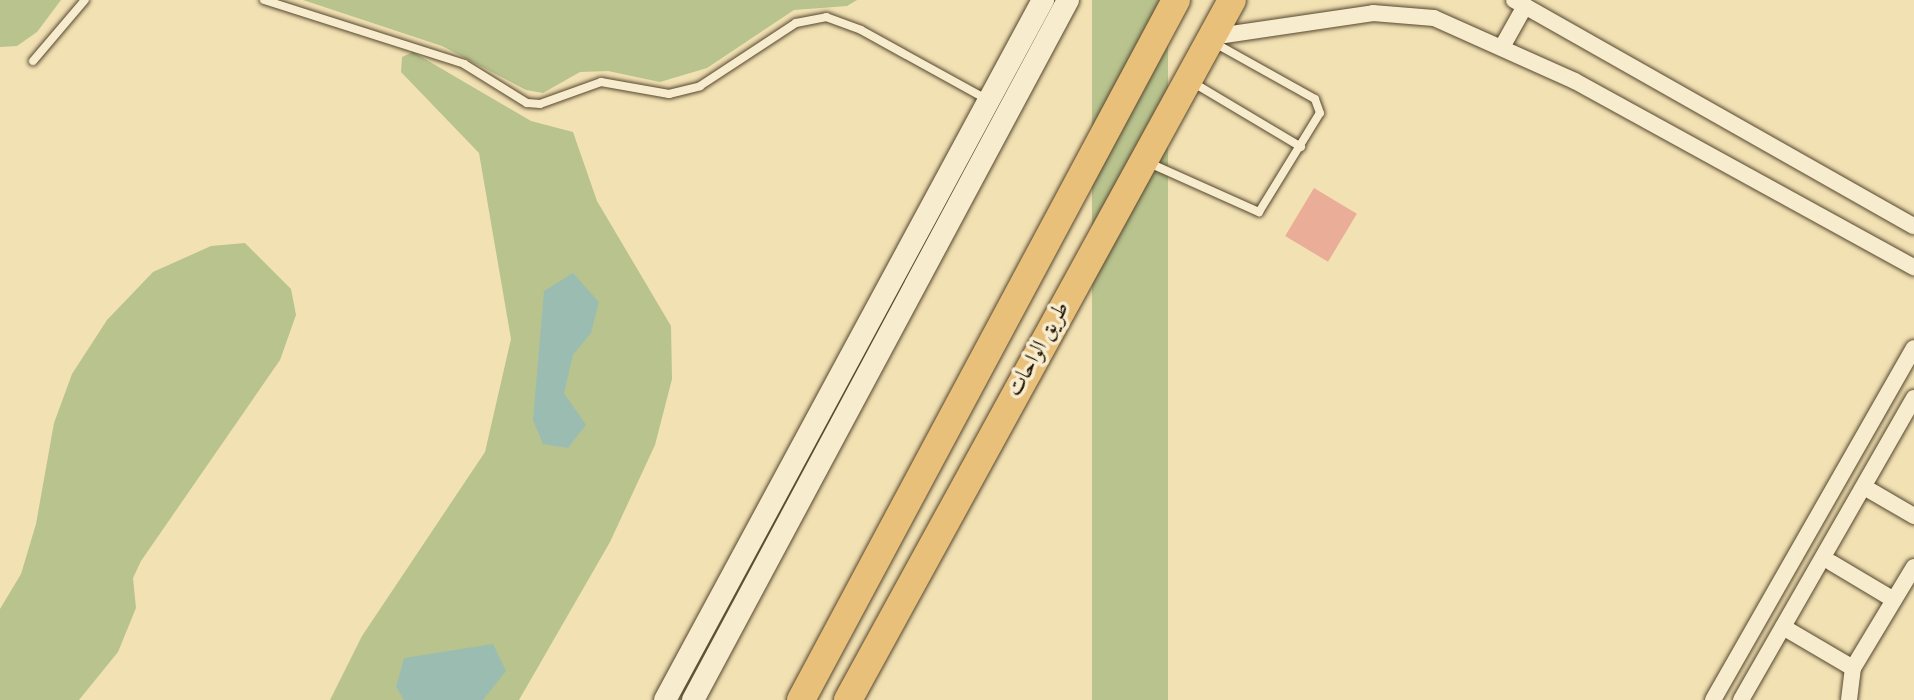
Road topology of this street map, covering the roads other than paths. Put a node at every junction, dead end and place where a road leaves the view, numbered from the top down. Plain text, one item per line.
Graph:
1 (85, 0) edge
2 (264, 0) edge
3 (1043, 0) edge
4 (1068, 0) edge
5 (1176, 0) edge
6 (1232, 0) edge
7 (1520, 3) edge
8 (1210, 38) junction
9 (1502, 47) junction
10 (33, 61) dead end
11 (1188, 79) junction
12 (989, 100) junction
13 (1301, 147) junction
14 (1143, 160) junction
15 (1914, 226) edge
16 (1914, 266) edge
17 (1914, 348) edge
18 (1914, 398) edge
19 (803, 443) junction
20 (825, 454) junction
21 (1871, 491) dead end
22 (1827, 502) junction
23 (1848, 514) junction
24 (1914, 516) edge
25 (1832, 563) dead end
26 (1914, 567) edge
27 (1894, 600) junction
28 (1783, 627) junction
29 (1853, 668) junction
30 (665, 700) edge
31 (693, 700) edge
32 (801, 700) edge
33 (848, 700) edge
34 (1713, 700) edge
35 (1741, 700) edge
36 (1849, 700) edge

1 - 10 lane
2 - 12 lane
3 - 12 street
4 - 20 street
5 - 32 highway, طريق الواحات
6 - 8 highway, طريق الواحات
7 - 9 street
7 - 15 street
8 - 9 street
8 - 11 highway, طريق الواحات
8 - 13 lane
9 - 16 street
11 - 13 lane
11 - 14 highway, طريق الواحات
12 - 19 street
13 - 14 lane
14 - 33 highway, طريق الواحات
17 - 22 street
18 - 23 street
19 - 20 street
19 - 30 street
20 - 31 street
21 - 24 street
22 - 23 street
22 - 34 street
23 - 28 street
25 - 27 street
26 - 27 street
27 - 29 street
28 - 29 street
28 - 35 street
29 - 36 street

